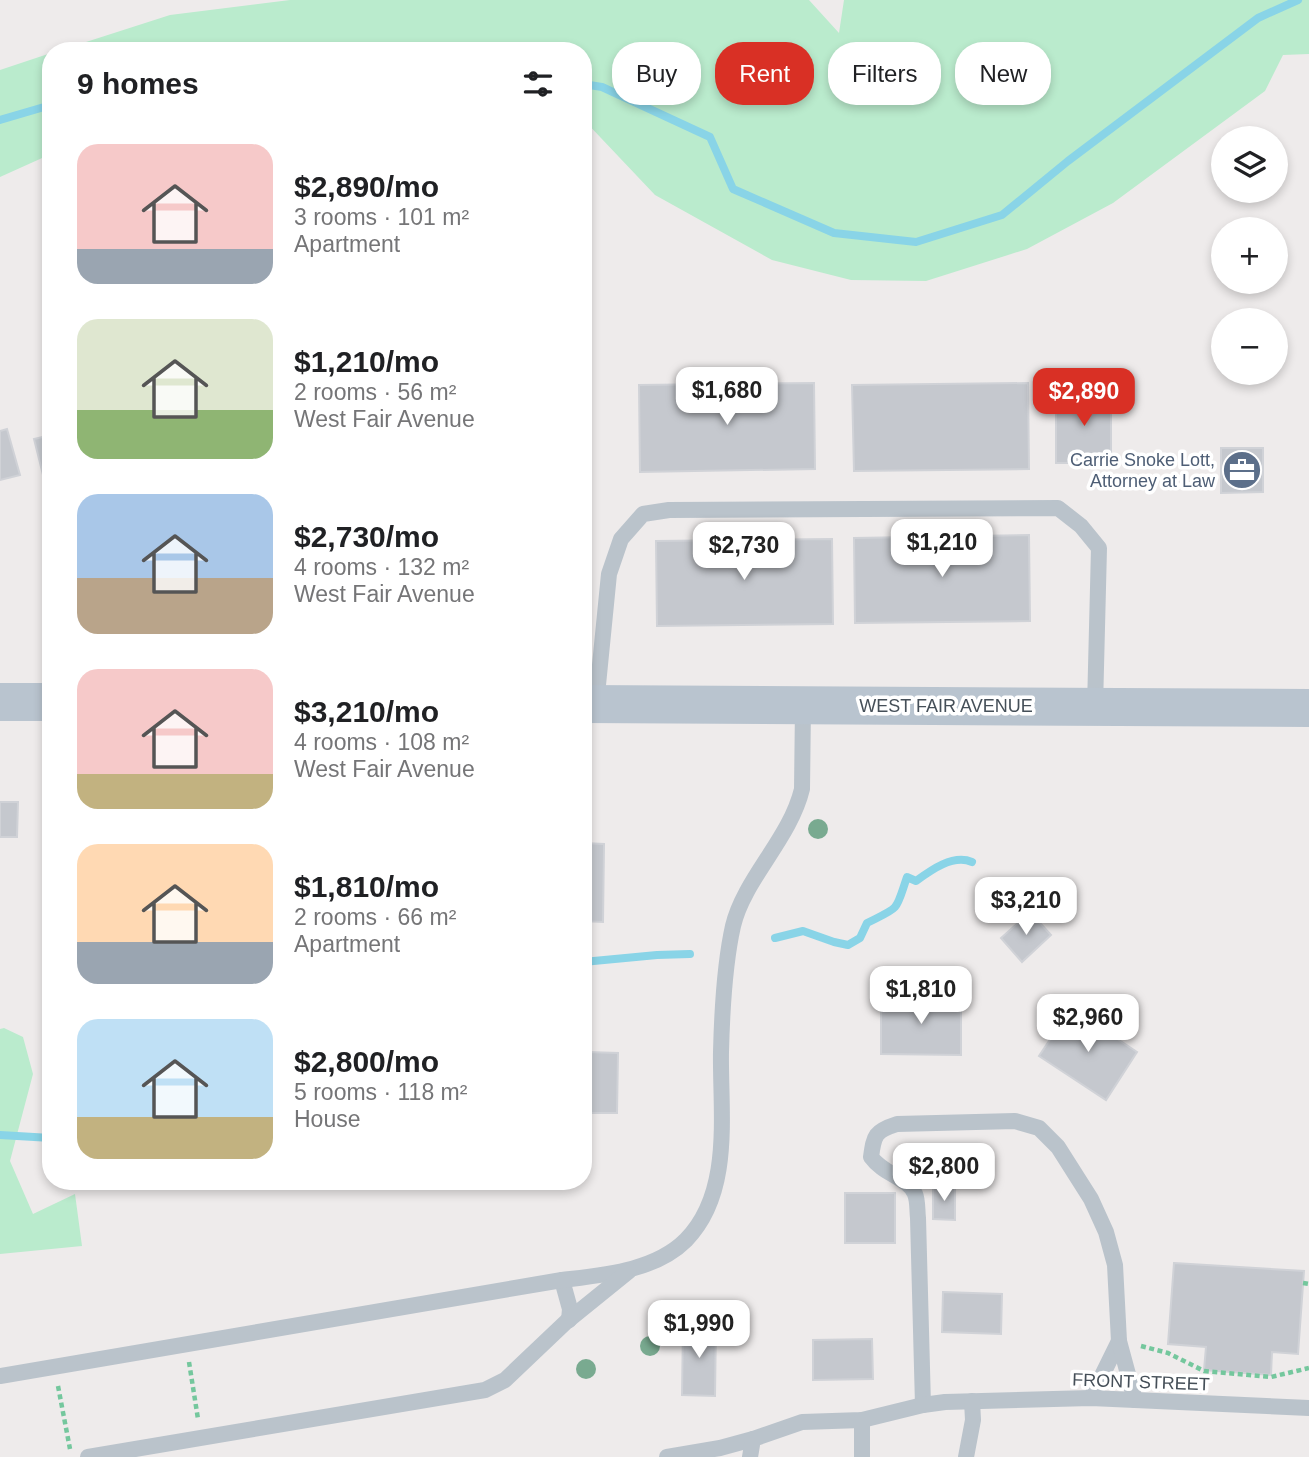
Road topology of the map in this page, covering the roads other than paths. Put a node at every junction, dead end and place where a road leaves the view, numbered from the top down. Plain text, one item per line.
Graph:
1 (592, 691) edge
2 (0, 702) edge
3 (42, 702) edge
4 (592, 705) edge
5 (803, 706) junction
6 (1095, 707) junction
7 (1309, 708) edge
8 (631, 1270) junction
9 (562, 1280) junction
10 (569, 1320) junction
11 (1119, 1341) junction
12 (0, 1376) edge
13 (1091, 1398) junction
14 (1135, 1400) junction
15 (972, 1401) junction
16 (923, 1405) junction
17 (1309, 1408) edge
18 (863, 1420) junction
19 (753, 1439) junction
20 (88, 1457) edge
21 (667, 1457) edge
22 (750, 1457) edge
23 (862, 1457) edge
24 (966, 1457) edge

1 - 6 lane
2 - 3 street
4 - 5 street, WEST FAIR AVENUE
5 - 6 street, WEST FAIR AVENUE
5 - 8 lane
6 - 7 street, WEST FAIR AVENUE
8 - 9 lane
8 - 10 lane
9 - 10 lane
9 - 12 lane
10 - 20 lane
11 - 13 lane
11 - 14 lane
11 - 16 lane
13 - 14 lane, FRONT STREET
13 - 15 lane, FRONT STREET
14 - 17 lane, FRONT STREET
15 - 16 lane, FRONT STREET
15 - 24 lane
16 - 18 lane, FRONT STREET
18 - 19 lane, FRONT STREET
18 - 23 lane
19 - 21 lane, FRONT STREET
19 - 22 lane

